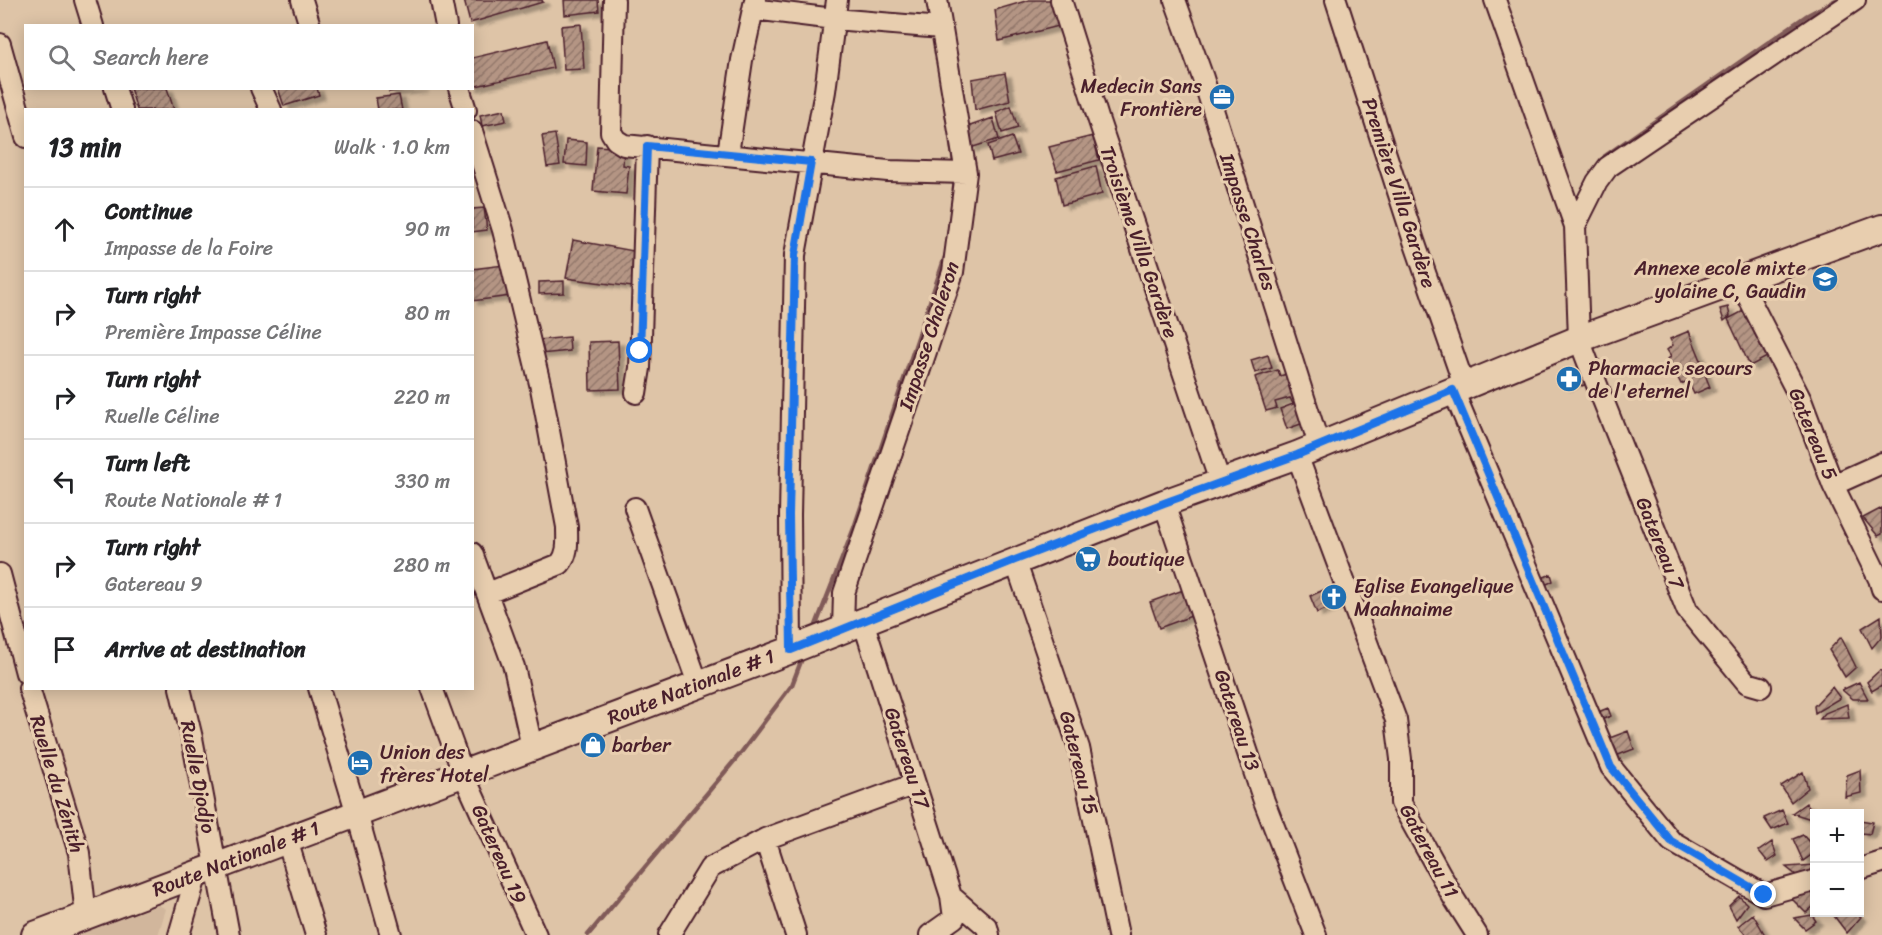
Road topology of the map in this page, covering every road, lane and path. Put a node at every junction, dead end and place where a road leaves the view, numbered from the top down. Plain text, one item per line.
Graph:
1 (85, 0) edge
2 (302, 0) edge
3 (441, 0) edge
4 (614, 0) edge
5 (937, 0) edge
6 (1062, 0) edge
7 (1175, 0) edge
8 (1336, 0) edge
9 (1495, 0) edge
10 (1855, 0) edge
11 (754, 5) edge
12 (835, 10) edge
13 (92, 24) edge
14 (309, 24) edge
15 (446, 24) edge
16 (941, 28) junction
17 (0, 44) edge
18 (116, 90) edge
19 (262, 90) edge
20 (460, 90) edge
21 (121, 108) edge
22 (270, 108) edge
23 (465, 108) edge
24 (24, 130) edge
25 (474, 137) edge
26 (647, 146) junction
27 (728, 154) junction
28 (811, 162) junction
29 (966, 173) junction
30 (1575, 226) junction
31 (1882, 228) edge
32 (1740, 281) junction
33 (1586, 358) junction
34 (1458, 388) junction
35 (636, 393) dead end
36 (1308, 450) junction
37 (1882, 463) edge
38 (1220, 482) junction
39 (1833, 485) junction
40 (1164, 503) junction
41 (635, 508) dead end
42 (474, 558) edge
43 (1015, 560) junction
44 (0, 574) edge
45 (1882, 589) edge
46 (488, 593) junction
47 (3, 596) edge
48 (853, 625) junction
49 (791, 650) junction
50 (24, 666) edge
51 (698, 684) junction
52 (1761, 687) dead end
53 (30, 690) edge
54 (180, 690) edge
55 (320, 690) edge
56 (433, 690) edge
57 (532, 747) junction
58 (463, 773) junction
59 (915, 784) junction
60 (357, 814) junction
61 (765, 839) junction
62 (287, 840) junction
63 (1882, 862) edge
64 (1864, 868) edge
65 (206, 870) junction
66 (1810, 882) edge
67 (951, 896) junction
68 (86, 916) junction
69 (35, 935) edge
70 (179, 935) edge
71 (229, 935) edge
72 (316, 935) edge
73 (391, 935) edge
74 (536, 935) edge
75 (669, 935) edge
76 (796, 935) edge
77 (930, 935) edge
78 (989, 935) edge
79 (1118, 935) edge
80 (1316, 935) edge
81 (1478, 935) edge

1 - 13 street
2 - 14 street
3 - 15 street
4 - 26 street
5 - 16 street, Impasse Chaleron
6 - 38 street, Troisième Villa Gardère
7 - 36 street, Impasse Charles
8 - 34 street, Première Villa Gardère
9 - 30 street
10 - 30 street
11 - 12 street
11 - 27 street
12 - 16 street
12 - 28 street
16 - 29 street, Impasse Chaleron
17 - 24 street
18 - 21 street
19 - 22 street
20 - 23 street
25 - 46 street
26 - 27 street
26 - 35 street
27 - 28 street
28 - 29 street
28 - 49 street
29 - 48 street, Impasse Chaleron
30 - 33 street, Gatereau 7
31 - 32 main road, Route Nationale # 1
32 - 33 main road, Route Nationale # 1
32 - 39 street, Gatereau 5
33 - 34 main road, Route Nationale # 1
33 - 52 street, Gatereau 7
34 - 36 main road, Route Nationale # 1
34 - 66 street, Première Villa Gardère
36 - 38 main road, Route Nationale # 1
36 - 81 street, Gatereau 11
37 - 39 street
38 - 40 main road, Route Nationale # 1
39 - 45 street, Gatereau 5
40 - 43 main road, Route Nationale # 1
40 - 80 street, Gatereau 13
41 - 51 street
42 - 46 street
43 - 48 main road, Route Nationale # 1
43 - 79 street, Gatereau 15
44 - 47 street
46 - 57 street
47 - 50 street
48 - 49 main road, Route Nationale # 1
48 - 59 street, Gatereau 17
49 - 51 main road, Route Nationale # 1
51 - 57 main road, Route Nationale # 1
53 - 68 street, Ruelle du Zénith
54 - 65 street, Ruelle Djodjo
55 - 60 street
56 - 58 street, Gatereau 19
57 - 58 main road, Route Nationale # 1
58 - 60 main road, Route Nationale # 1
58 - 74 street, Gatereau 19
59 - 61 street
59 - 67 street, Gatereau 17
60 - 62 main road, Route Nationale # 1
60 - 73 street
61 - 75 street
61 - 76 street
62 - 65 main road, Route Nationale # 1
62 - 72 street
63 - 64 street
65 - 68 main road, Route Nationale # 1
65 - 70 street
65 - 71 street, Ruelle Djodjo
67 - 77 street, Gatereau 17
67 - 78 street
68 - 69 main road, Route Nationale # 1

